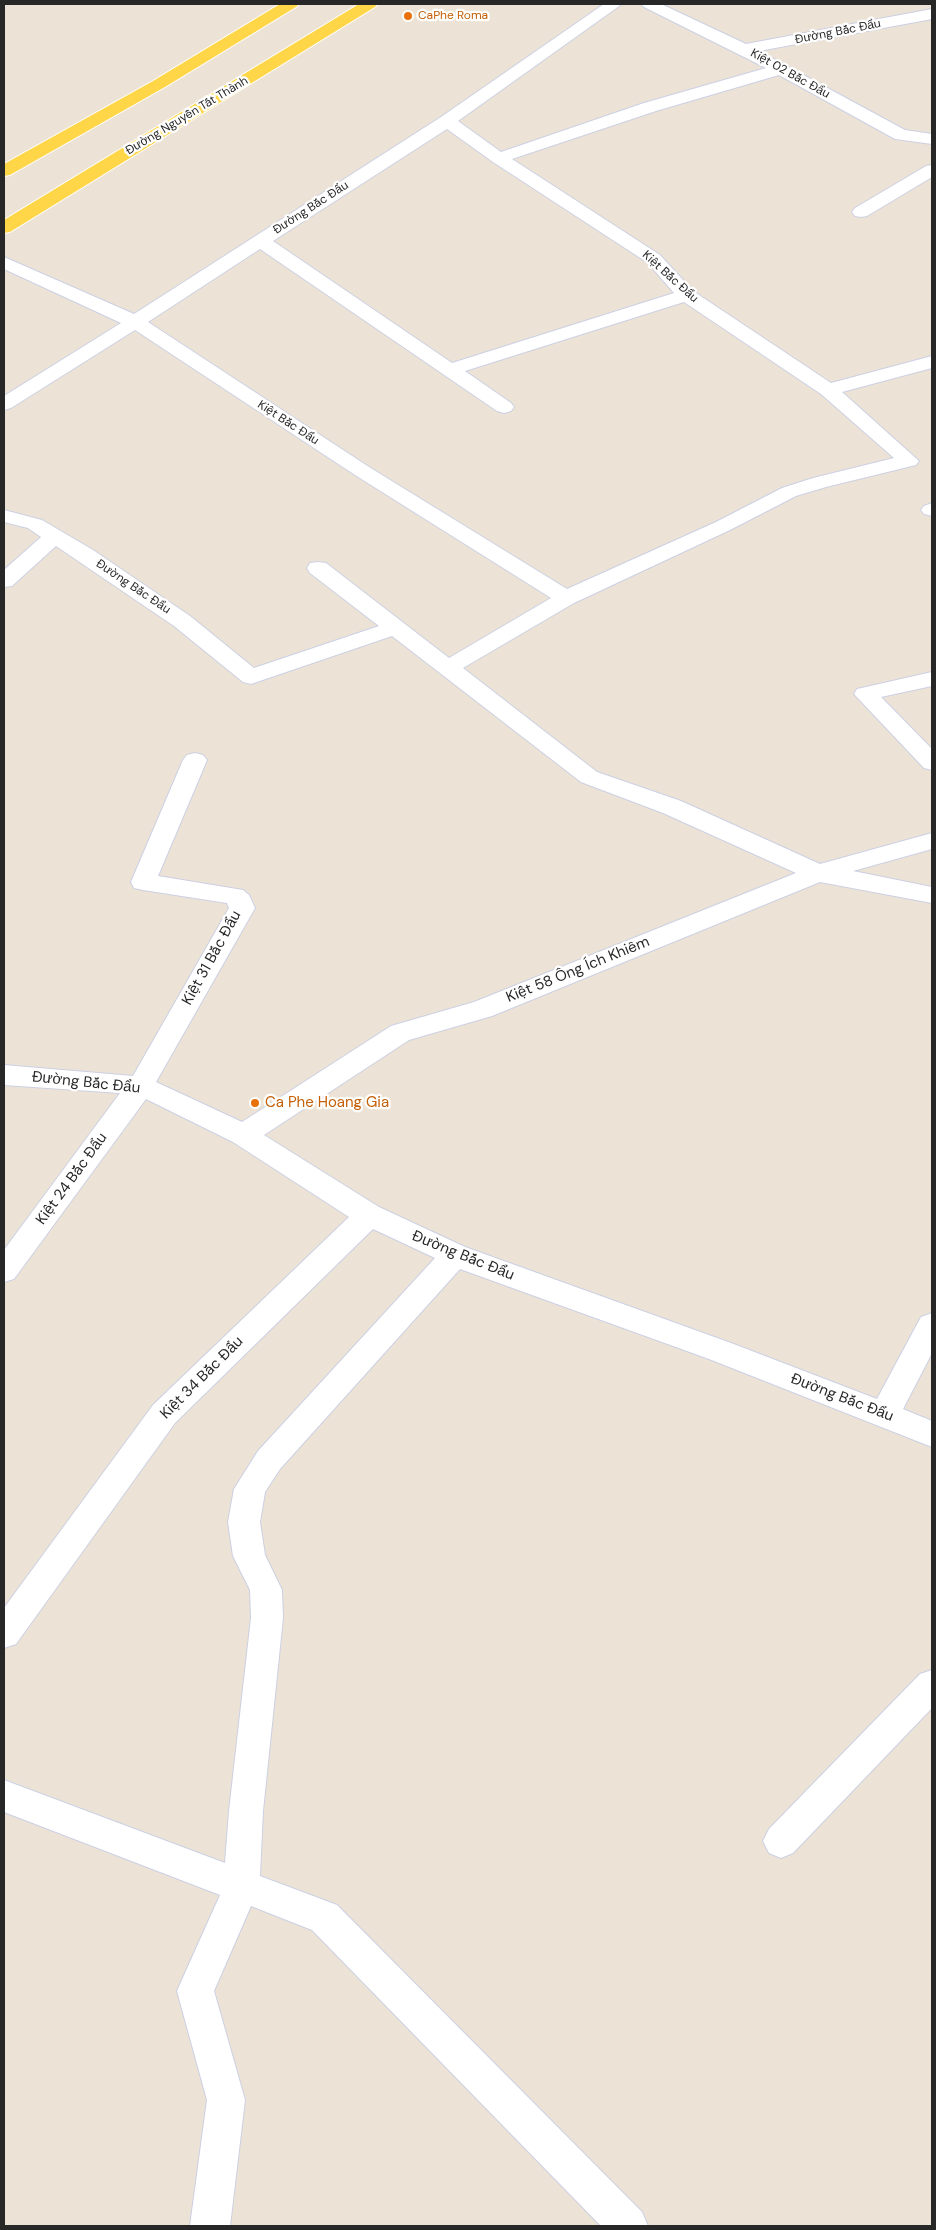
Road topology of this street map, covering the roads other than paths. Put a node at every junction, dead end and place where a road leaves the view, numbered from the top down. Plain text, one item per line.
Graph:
1 (290, 4) edge
2 (370, 4) edge
3 (614, 4) edge
4 (649, 4) edge
5 (932, 14) edge
6 (744, 49) junction
7 (780, 69) junction
8 (447, 121) junction
9 (932, 140) edge
10 (499, 158) junction
11 (932, 170) edge
12 (4, 172) edge
13 (861, 212) dead end
14 (4, 228) edge
15 (260, 241) junction
16 (4, 262) edge
17 (686, 294) junction
18 (134, 322) junction
19 (932, 362) edge
20 (449, 370) junction
21 (828, 390) junction
22 (4, 404) edge
23 (504, 407) dead end
24 (4, 516) edge
25 (54, 536) junction
26 (318, 568) dead end
27 (4, 581) edge
28 (566, 598) junction
29 (395, 628) junction
30 (447, 668) junction
31 (932, 679) edge
32 (195, 760) dead end
33 (932, 762) edge
34 (932, 841) edge
35 (818, 873) junction
36 (932, 895) edge
37 (4, 1075) edge
38 (140, 1087) junction
39 (243, 1136) junction
40 (369, 1215) junction
41 (455, 1255) junction
42 (4, 1271) edge
43 (932, 1325) edge
44 (884, 1414) junction
45 (932, 1434) edge
46 (4, 1634) edge
47 (932, 1685) edge
48 (4, 1796) edge
49 (781, 1841) dead end
50 (242, 1886) junction
51 (210, 2226) edge
52 (628, 2226) edge

1 - 12 main road
2 - 14 main road, Đường Nguyễn Tất Thành
3 - 8 street, Đường Bắc Đẩu
4 - 6 street, Kiệt 02 Bắc Đẩu
5 - 6 street, Đường Bắc Đẩu
6 - 7 street, Kiệt 02 Bắc Đẩu
7 - 9 street, Kiệt 02 Bắc Đẩu
7 - 10 street
8 - 10 street, Kiệt Bắc Đẩu
8 - 15 street, Đường Bắc Đẩu
10 - 17 street, Kiệt Bắc Đẩu
11 - 13 street
15 - 18 street, Đường Bắc Đẩu
15 - 20 street
16 - 18 street, Kiệt Bắc Đẩu
17 - 20 street
17 - 21 street, Kiệt Bắc Đẩu
18 - 22 street, Đường Bắc Đẩu
18 - 28 street, Kiệt Bắc Đẩu
19 - 21 street
20 - 23 street
21 - 28 street, Kiệt Bắc Đẩu
24 - 25 street, Đường Bắc Đẩu
25 - 27 street
25 - 29 street, Đường Bắc Đẩu
26 - 29 street
28 - 30 street
29 - 30 street
30 - 35 street
31 - 33 street
32 - 38 street, Kiệt 31 Bắc Đẩu
34 - 35 street, Kiệt 58 Ông Ích Khiêm
35 - 36 street
35 - 39 street, Kiệt 58 Ông Ích Khiêm
37 - 38 street, Đường Bắc Đẩu
38 - 39 street, Đường Bắc Đẩu
38 - 42 street, Kiệt 24 Bắc Đẩu
39 - 40 street, Đường Bắc Đẩu
40 - 41 street, Đường Bắc Đẩu
40 - 46 street, Kiệt 34 Bắc Đẩu
41 - 44 street, Đường Bắc Đẩu
41 - 50 street
43 - 44 street
44 - 45 street, Đường Bắc Đẩu
47 - 49 street
48 - 50 street
50 - 51 street
50 - 52 street

